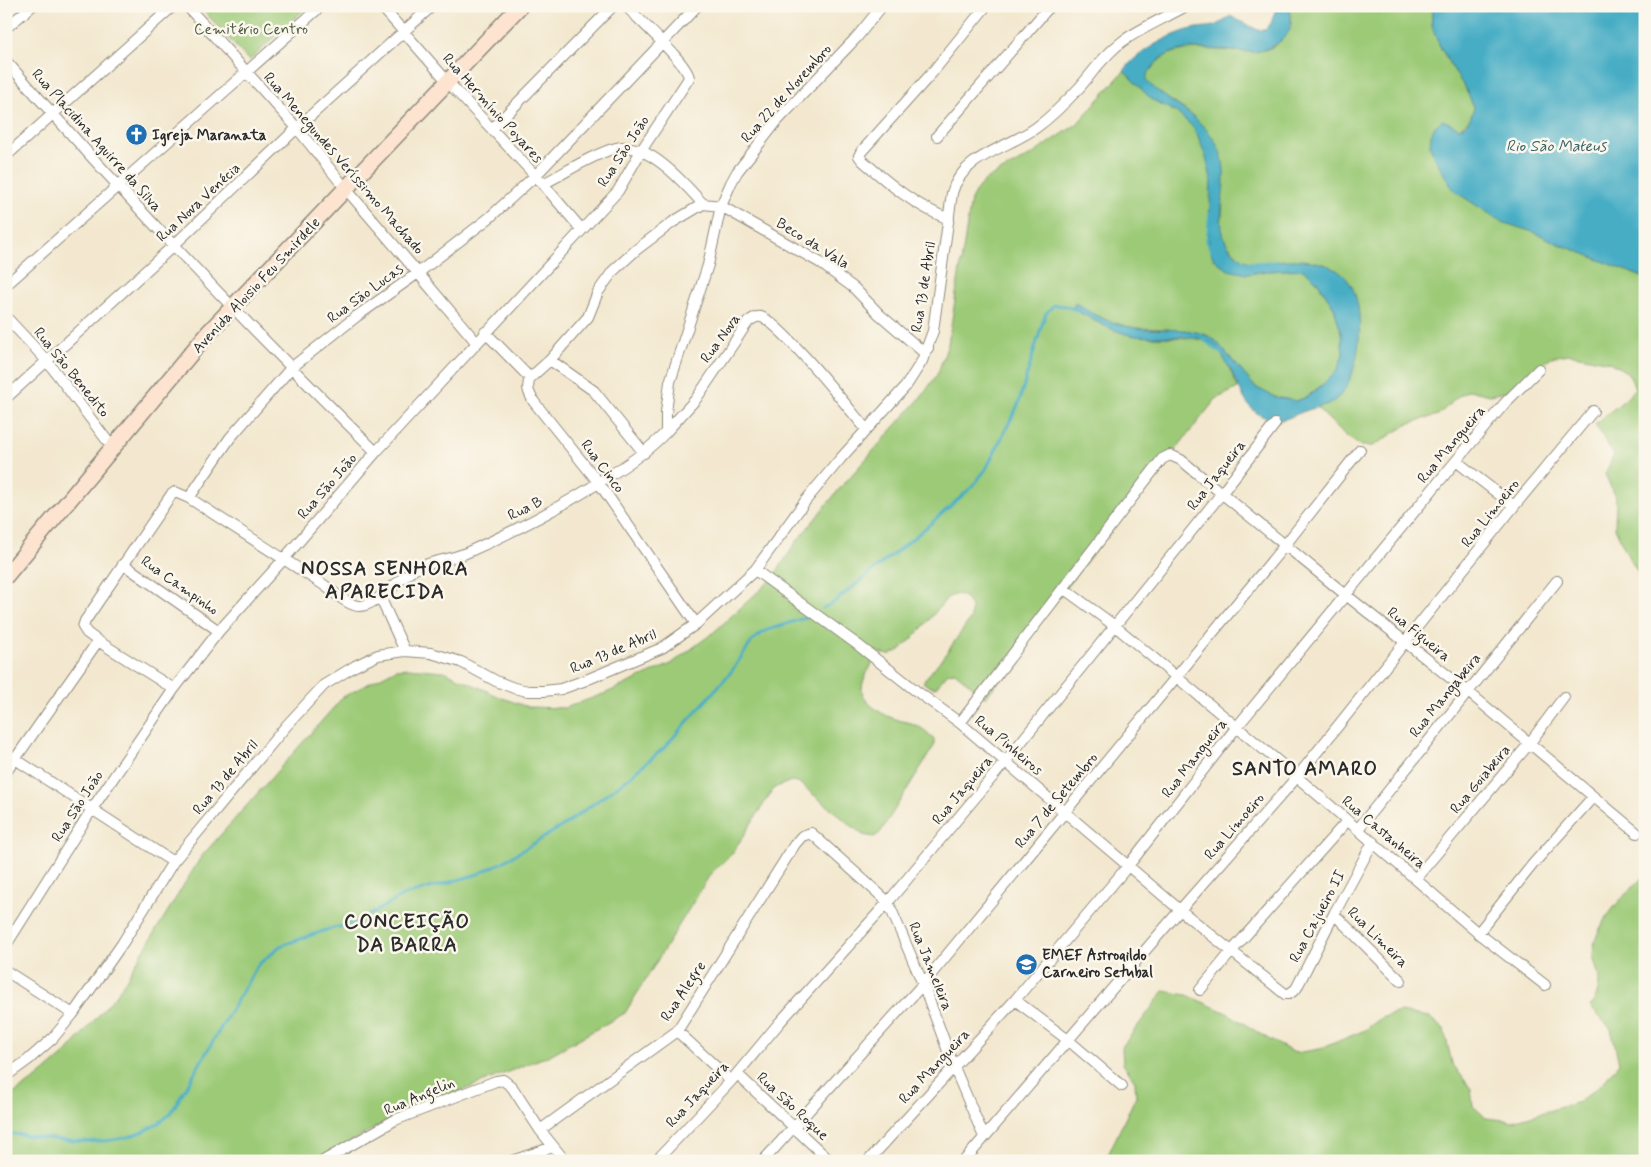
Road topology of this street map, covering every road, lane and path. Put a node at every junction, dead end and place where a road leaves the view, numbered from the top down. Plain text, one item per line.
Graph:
1 (32, 6) edge
2 (172, 6) edge
3 (187, 6) edge
4 (321, 6) edge
5 (381, 6) edge
6 (432, 6) edge
7 (520, 6) edge
8 (613, 6) edge
9 (626, 6) edge
10 (697, 6) edge
11 (882, 6) edge
12 (986, 6) edge
13 (1050, 6) edge
14 (1186, 6) edge
15 (6, 28) edge
16 (405, 32) junction
17 (662, 44) junction
18 (6, 61) edge
19 (246, 72) junction
20 (447, 81) junction
21 (53, 114) junction
22 (297, 128) junction
23 (492, 129) junction
24 (937, 136) dead end
25 (641, 151) junction
26 (6, 156) edge
27 (535, 176) junction
28 (543, 184) junction
29 (118, 185) junction
30 (346, 189) junction
31 (703, 204) junction
32 (721, 206) junction
33 (949, 219) junction
34 (582, 230) junction
35 (173, 246) junction
36 (418, 273) junction
37 (6, 285) edge
38 (232, 308) junction
39 (6, 317) edge
40 (485, 332) junction
41 (476, 342) junction
42 (928, 348) junction
43 (550, 360) junction
44 (47, 361) junction
45 (290, 368) junction
46 (1539, 369) dead end
47 (530, 378) junction
48 (6, 398) edge
49 (1593, 411) dead end
50 (1275, 424) dead end
51 (866, 429) junction
52 (666, 432) junction
53 (112, 447) junction
54 (1360, 450) dead end
55 (376, 452) junction
56 (644, 453) junction
57 (1456, 461) junction
58 (599, 483) junction
59 (1222, 493) junction
60 (189, 498) junction
61 (1514, 506) junction
62 (1285, 545) junction
63 (283, 560) junction
64 (124, 564) junction
65 (755, 570) junction
66 (8, 571) edge
67 (1557, 581) dead end
68 (1063, 588) junction
69 (1346, 595) junction
70 (380, 597) junction
71 (696, 624) junction
72 (1115, 626) junction
73 (219, 631) junction
74 (98, 641) junction
75 (1406, 642) junction
76 (405, 650) junction
77 (1176, 678) junction
78 (174, 689) junction
79 (1467, 691) junction
80 (1564, 697) dead end
81 (960, 723) junction
82 (1236, 728) junction
83 (1529, 744) junction
84 (10, 756) edge
85 (1005, 762) junction
86 (6, 772) edge
87 (1297, 777) junction
88 (1593, 797) junction
89 (92, 808) junction
90 (1066, 812) junction
91 (1347, 821) junction
92 (1358, 829) junction
93 (811, 833) joint
94 (1637, 833) dead end
95 (1374, 842) junction
96 (173, 862) junction
97 (1128, 866) junction
98 (1416, 878) junction
99 (888, 902) junction
100 (1180, 910) junction
101 (1334, 914) junction
102 (1478, 934) junction
103 (6, 945) edge
104 (1231, 952) junction
105 (6, 971) edge
106 (1401, 981) dead end
107 (923, 984) junction
108 (1545, 985) dead end
109 (1200, 990) dead end
110 (1281, 992) joint
111 (1015, 1000) junction
112 (73, 1014) junction
113 (677, 1031) junction
114 (1068, 1040) junction
115 (954, 1066) junction
116 (6, 1076) edge
117 (734, 1078) junction
118 (1122, 1086) dead end
119 (794, 1126) junction
120 (540, 1130) junction
121 (984, 1137) junction
122 (552, 1147) junction
123 (323, 1161) edge
124 (512, 1161) edge
125 (565, 1161) edge
126 (656, 1161) edge
127 (763, 1161) edge
128 (830, 1161) edge
129 (868, 1161) edge
130 (964, 1161) edge

1 - 15 street
2 - 21 street
3 - 19 street, Rua Menegundes Veríssimo Machado
4 - 19 street
5 - 16 street, Rua Hermínio Poyares
6 - 16 street, Rua Nova Venécia
7 - 20 street, Avenida Aloisio Feu Smirdele
8 - 23 street
9 - 17 street
10 - 17 street, Rua São Lucas
11 - 32 street, Rua 22 de Novembro
12 - 33 street
13 - 24 street
14 - 33 street, Rua 13 de Abril
16 - 20 street, Rua Hermínio Poyares
16 - 22 street, Rua Nova Venécia
17 - 25 street, Rua São João
17 - 27 street, Rua São Lucas
18 - 21 street, Rua Placidina Aguirre da Silva
19 - 22 street, Rua Menegundes Veríssimo Machado
19 - 29 street
20 - 23 street, Rua Hermínio Poyares
20 - 30 street, Avenida Aloisio Feu Smirdele
21 - 26 street
21 - 29 street, Rua Placidina Aguirre da Silva
22 - 30 street, Rua Menegundes Veríssimo Machado
22 - 35 street, Rua Nova Venécia
23 - 27 street, Rua Hermínio Poyares
25 - 28 street
25 - 31 street
25 - 34 street, Rua São João
27 - 28 street, Rua Hermínio Poyares
27 - 36 street, Rua São Lucas
28 - 34 street, Rua Hermínio Poyares
29 - 35 street, Rua Placidina Aguirre da Silva
29 - 37 street
30 - 36 street, Rua Menegundes Veríssimo Machado
30 - 38 street, Avenida Aloisio Feu Smirdele
31 - 32 street
31 - 43 street
32 - 42 street, Beco da Vala
32 - 52 street
33 - 42 street, Rua 13 de Abril
34 - 40 street, Rua São João
35 - 38 street, Rua Placidina Aguirre da Silva
35 - 44 street, Rua Nova Venécia
36 - 41 street, Rua Menegundes Veríssimo Machado
36 - 45 street, Rua São Lucas
38 - 45 street, Rua Placidina Aguirre da Silva
38 - 53 street, Avenida Aloisio Feu Smirdele
39 - 44 street, Rua São Benedito
40 - 41 street, Rua São João
40 - 47 street
41 - 55 street, Rua São João
42 - 51 street, Rua 13 de Abril
43 - 47 street
43 - 56 street
44 - 48 street, Rua Nova Venécia
44 - 53 street, Rua São Benedito
45 - 55 street, Rua Placidina Aguirre da Silva
45 - 60 street, Rua São Lucas
46 - 57 street, Rua Mangueira
47 - 58 street, Rua Cinco
49 - 61 street, Rua Limoeiro
50 - 59 street, Rua Jaqueira
51 - 52 street, Rua Nova
51 - 65 street, Rua 13 de Abril
52 - 56 street, Rua B
53 - 66 street, Avenida Aloisio Feu Smirdele
54 - 62 street, Rua 7 de Setembro
55 - 63 street, Rua São João
56 - 58 street, Rua B
57 - 61 street
57 - 69 street, Rua Mangueira
58 - 70 street, Rua B
58 - 71 street, Rua Cinco
59 - 62 street, Rua Figueira
59 - 68 street, Rua Figueira
59 - 72 street, Rua Jaqueira
60 - 63 street, Rua B
60 - 64 street
61 - 75 street, Rua Limoeiro
62 - 69 street, Rua Figueira
62 - 77 street, Rua 7 de Setembro
63 - 70 street, Rua B
63 - 73 street, Rua São João
64 - 73 street, Rua Campinho
64 - 74 street
65 - 71 street, Rua 13 de Abril
65 - 81 street, Rua Pinheiros
67 - 79 street, Rua Mangabeira
68 - 72 street, Rua Castanheira
68 - 81 street
69 - 75 street, Rua Figueira
69 - 82 street, Rua Mangueira
70 - 76 street
71 - 76 street, Rua 13 de Abril
72 - 77 street, Rua Castanheira
72 - 85 street, Rua Jaqueira
73 - 78 street, Rua São João
74 - 78 street
74 - 84 street
75 - 79 street, Rua Figueira
75 - 87 street, Rua Limoeiro
76 - 96 street, Rua 13 de Abril
77 - 82 street, Rua Castanheira
77 - 90 street, Rua 7 de Setembro
78 - 89 street, Rua São João
79 - 83 street, Rua Figueira
79 - 92 street, Rua Mangabeira
80 - 83 street, Rua Goiabeira
81 - 85 street, Rua Pinheiros
82 - 87 street, Rua Castanheira
82 - 97 street, Rua Mangueira
83 - 88 street, Rua Figueira
83 - 98 street, Rua Goiabeira
84 - 86 street
84 - 89 street
85 - 90 street, Rua Pinheiros
85 - 99 street, Rua Jaqueira
87 - 91 street, Rua Castanheira
87 - 100 street, Rua Limoeiro
88 - 94 street, Rua Figueira
88 - 102 street
89 - 96 street
89 - 103 street, Rua São João
90 - 97 street, Rua Pinheiros
90 - 107 street, Rua 7 de Setembro
91 - 92 street, Rua Castanheira
91 - 104 street
92 - 95 street, Rua Castanheira
93 - 99 street, Rua Jameleira
93 - 113 street, Rua Alegre
95 - 98 street, Rua Castanheira
95 - 101 street, Rua Cajueiro II
96 - 112 street, Rua 13 de Abril
97 - 100 street, Rua Pinheiros
97 - 111 street, Rua Mangueira
98 - 102 street, Rua Castanheira
99 - 107 street, Rua Jameleira
99 - 117 street, Rua Jaqueira
100 - 104 street, Rua Pinheiros
100 - 114 street, Rua Limoeiro
101 - 106 street, Rua Limeira
101 - 110 street, Rua Cajueiro II
102 - 108 street, Rua Castanheira
104 - 109 street
104 - 110 street, Rua Pinheiros
105 - 112 street
107 - 115 street, Rua Jameleira
107 - 119 street, Rua 7 de Setembro
111 - 114 street
111 - 115 street, Rua Mangueira
112 - 116 street, Rua 13 de Abril
113 - 117 street, Rua São Roque
113 - 120 street, Rua Alegre
114 - 118 street
114 - 121 street, Rua Limoeiro
115 - 121 street, Rua Jameleira
115 - 129 street, Rua Mangueira
117 - 119 street, Rua São Roque
117 - 126 street, Rua Jaqueira
119 - 127 street, Rua 7 de Setembro
119 - 128 street, Rua São Roque
120 - 122 street
120 - 123 street, Rua Angelin
121 - 130 street, Rua Limoeiro
122 - 124 street
122 - 125 street

